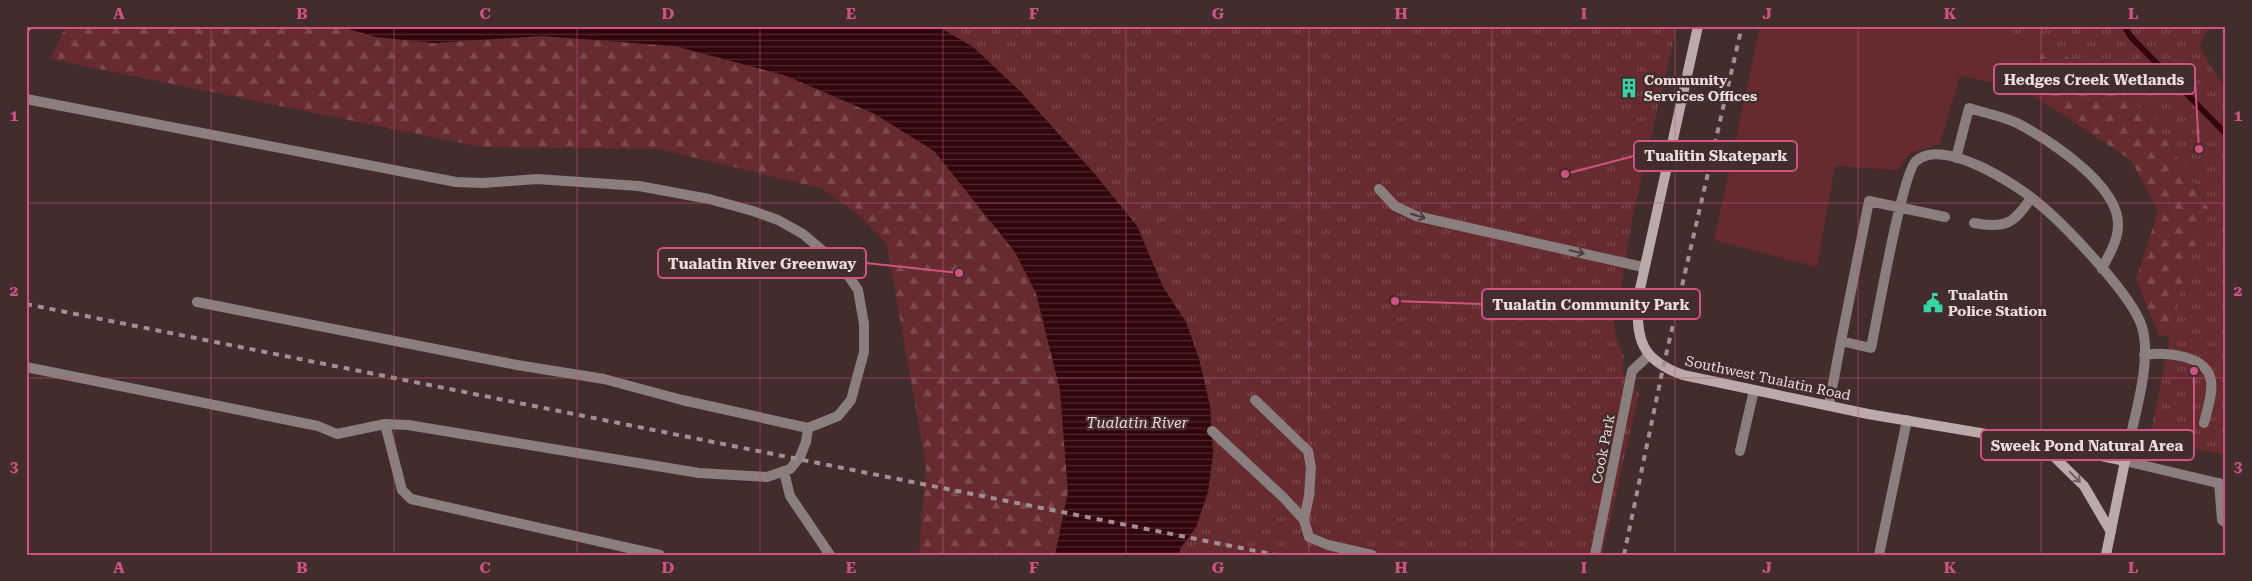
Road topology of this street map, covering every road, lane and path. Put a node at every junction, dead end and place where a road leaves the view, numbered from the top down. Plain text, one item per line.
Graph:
1 (1698, 26) edge
2 (26, 99) edge
3 (1956, 158) junction
4 (1379, 189) dead end
5 (2031, 198) junction
6 (1900, 208) junction
7 (1945, 217) dead end
8 (1974, 223) dead end
9 (1643, 267) junction
10 (2102, 270) junction
11 (197, 302) dead end
12 (1841, 342) junction
13 (1649, 355) junction
14 (2144, 355) junction
15 (26, 367) edge
16 (1754, 390) junction
17 (1255, 400) dead end
18 (1829, 405) junction
19 (1907, 420) junction
20 (2204, 423) dead end
21 (384, 424) junction
22 (808, 428) junction
23 (1212, 431) dead end
24 (2040, 443) junction
25 (1740, 451) dead end
26 (2125, 461) junction
27 (784, 472) junction
28 (2222, 484) edge
29 (1304, 520) junction
30 (2226, 522) edge
31 (2111, 532) junction
32 (660, 555) edge
33 (830, 555) edge
34 (1372, 555) edge
35 (1595, 555) edge
36 (1879, 555) edge
37 (2106, 555) edge

1 - 9 main road
2 - 22 street
3 - 5 street
3 - 6 street
3 - 10 street
4 -> 9 street
5 - 8 street
5 - 10 street
6 - 7 street
6 - 12 street
6 - 12 street
9 - 13 main road
10 - 14 street
11 - 22 street
12 - 18 street
13 - 16 main road, Southwest Tualatin Road
13 - 35 street, Cook Park
14 - 20 street
14 - 26 street
15 - 21 street
16 - 18 main road, Southwest Tualatin Road
16 - 25 street
17 - 29 street
18 - 19 main road, Southwest Tualatin Road
19 - 24 main road, Southwest Tualatin Road
19 - 36 street
21 - 27 street
21 - 32 street
22 - 27 street
23 - 29 street
24 - 26 main road, Southwest Tualatin Road
24 -> 31 main road
26 - 28 street
26 - 31 main road
27 - 33 street
28 - 30 street
29 - 34 street
31 - 37 main road

